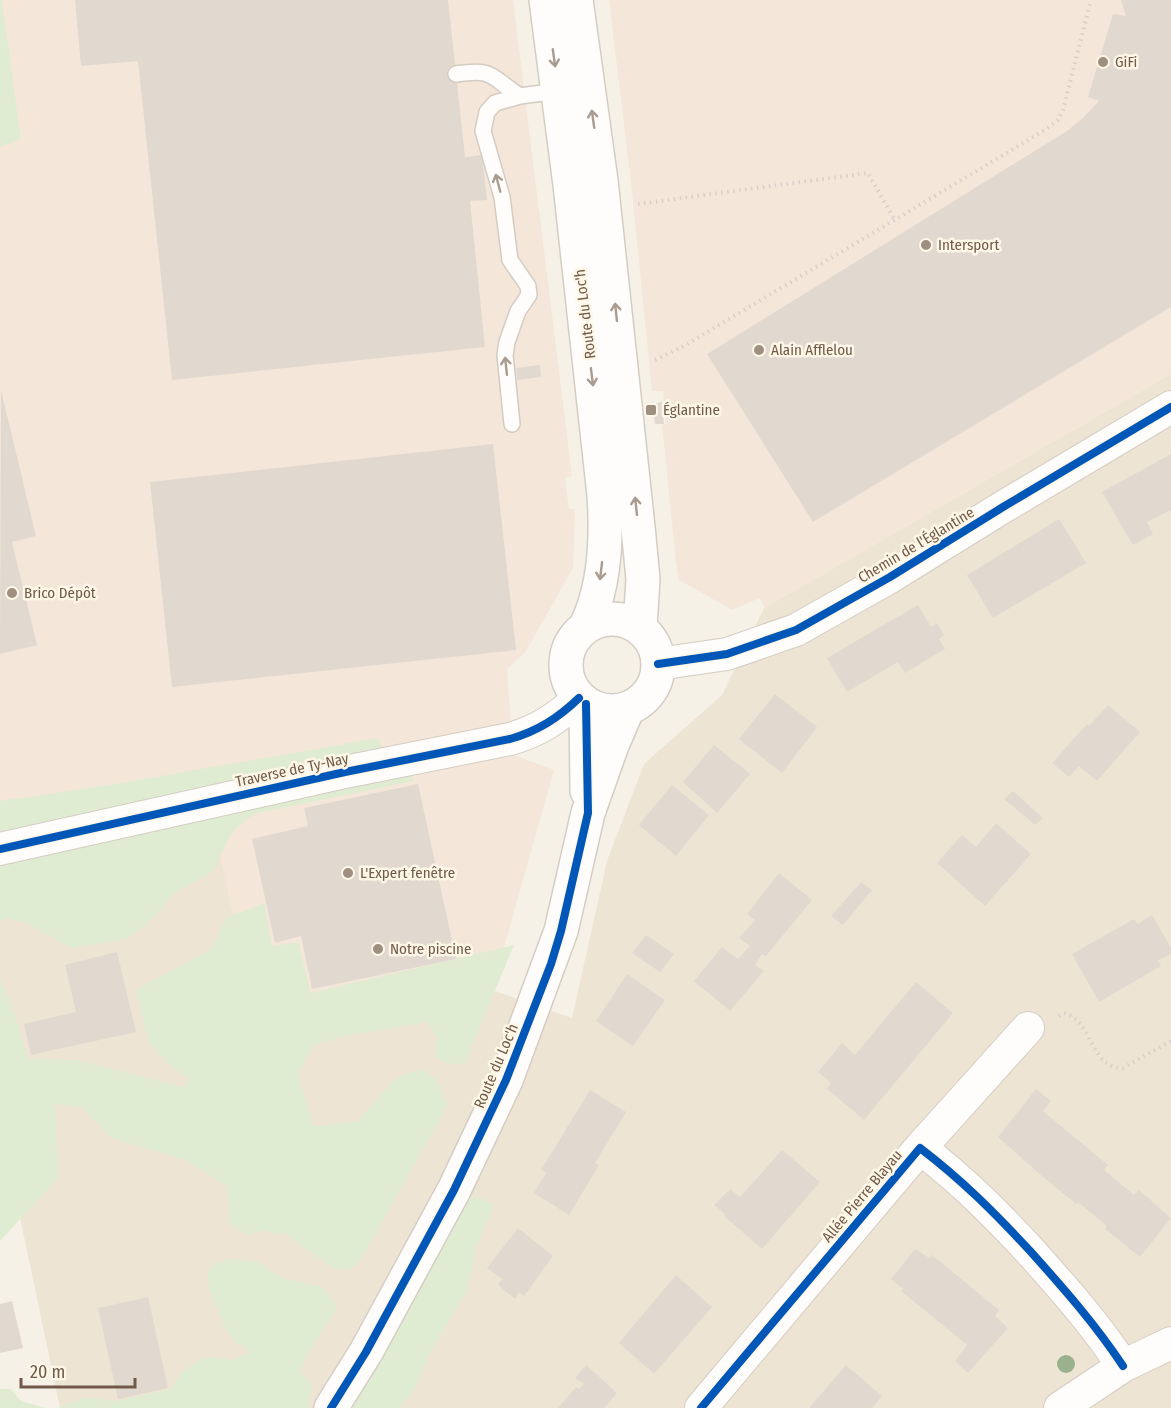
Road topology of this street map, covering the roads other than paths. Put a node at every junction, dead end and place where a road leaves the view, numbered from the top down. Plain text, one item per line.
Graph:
1 (546, 0) edge
2 (576, 0) edge
3 (456, 74) dead end
4 (558, 91) junction
5 (520, 96) junction
6 (1171, 407) edge
7 (512, 424) dead end
8 (586, 626) junction
9 (640, 627) junction
10 (658, 664) junction
11 (583, 701) junction
12 (628, 708) junction
13 (588, 813) junction
14 (0, 849) edge
15 (1028, 1028) road end
16 (920, 1148) junction
17 (1171, 1343) edge
18 (1123, 1366) junction
19 (332, 1408) edge
20 (700, 1408) edge
21 (1060, 1408) edge

1 -> 4 main road, Route du Loc'h
9 -> 2 main road, Route du Loc'h
3 - 5 lane
4 - 5 lane
4 -> 8 main road, Route du Loc'h
7 -> 5 lane
6 - 10 street, Chemin de l'Églantine
8 - 9 main road
8 - 11 main road
9 - 10 main road
10 - 12 main road
11 - 12 main road
11 - 13 main road, Route du Loc'h
11 - 14 street, Traverse de Ty-Nay
12 - 13 main road, Route du Loc'h
13 - 19 main road, Route du Loc'h
15 - 16 street, Allée Pierre Blayau
16 - 18 street, Allée Pierre Blayau
16 - 20 street, Allée Pierre Blayau
17 - 18 street
18 - 21 street

